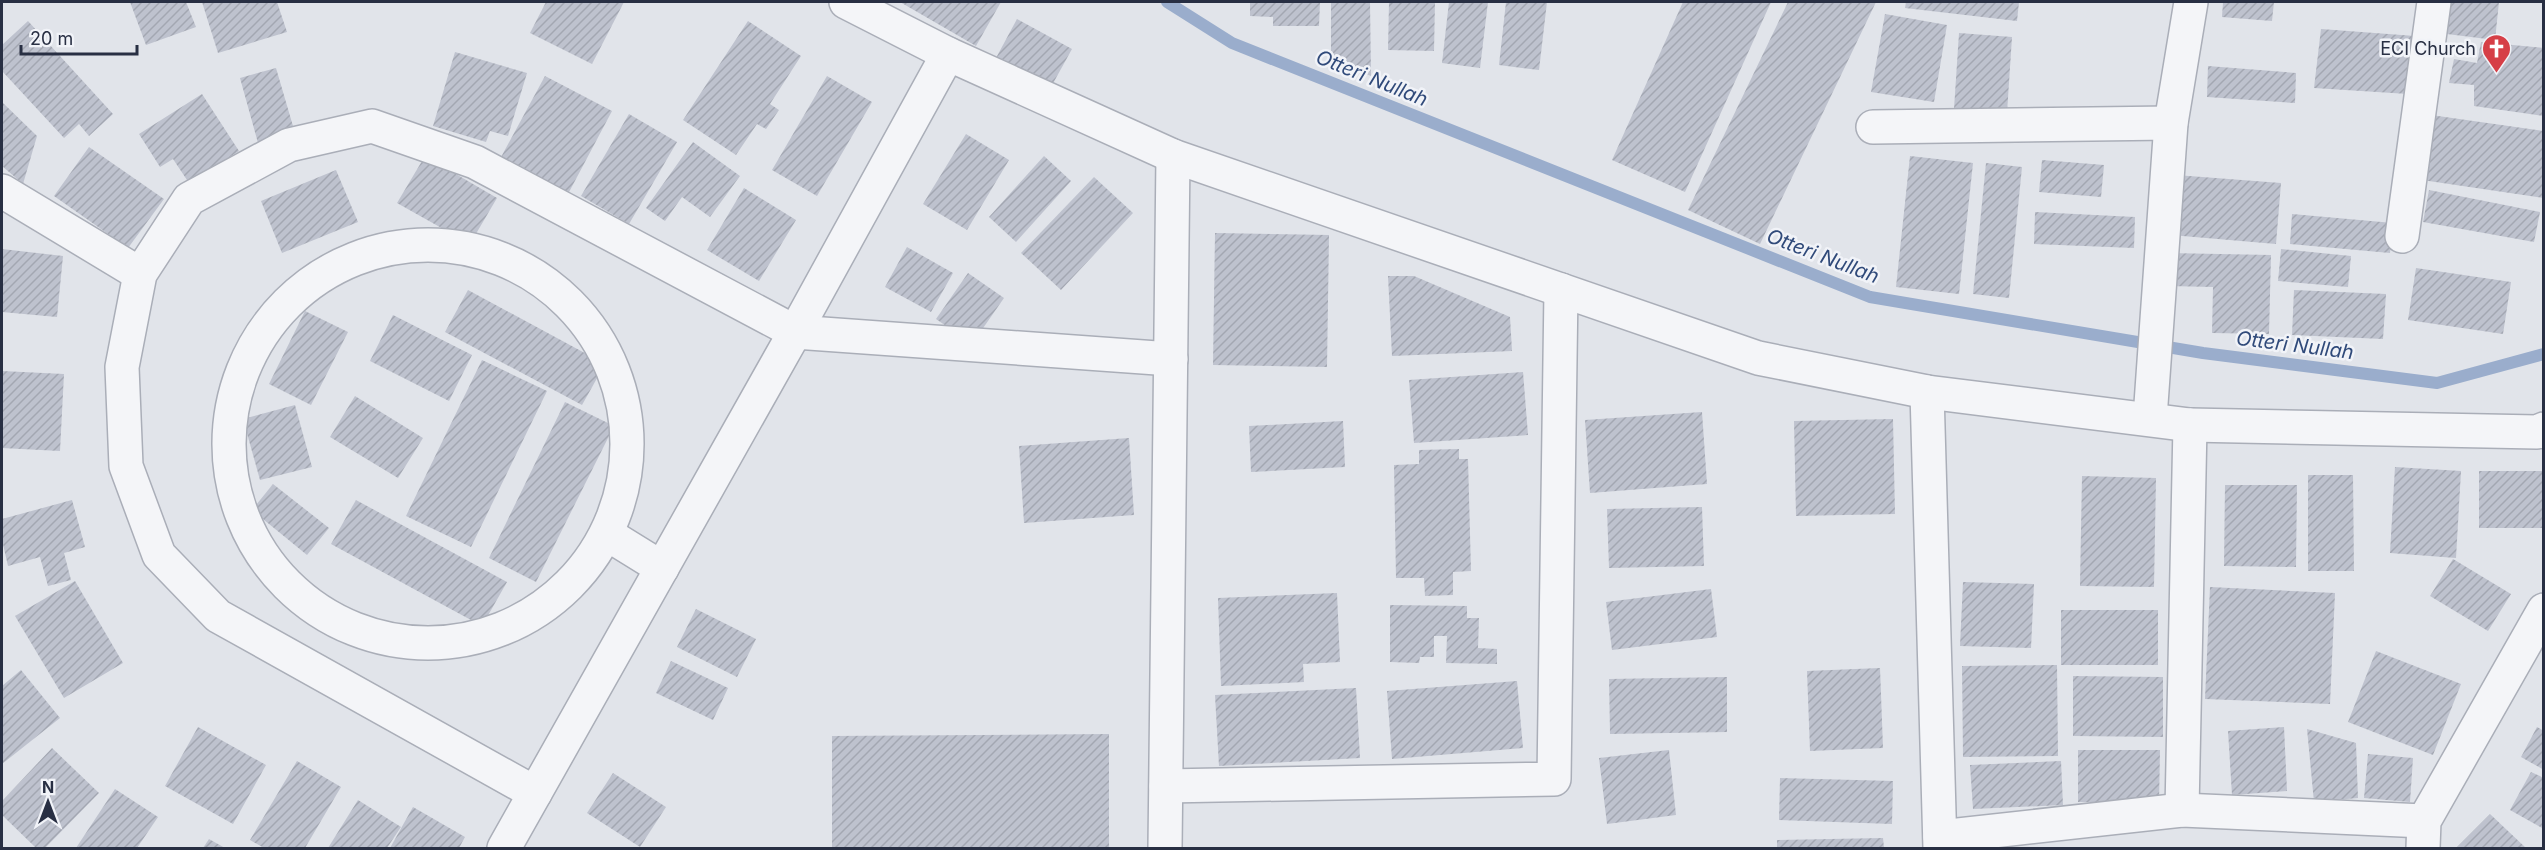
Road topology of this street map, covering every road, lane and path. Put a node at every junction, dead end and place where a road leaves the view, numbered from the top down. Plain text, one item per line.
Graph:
1 (846, 2) edge
2 (2191, 2) edge
3 (2434, 2) edge
4 (948, 54) junction
5 (2171, 123) junction
6 (1873, 127) dead end
7 (1173, 156) junction
8 (2, 191) edge
9 (2402, 236) dead end
10 (140, 274) junction
11 (1561, 290) junction
12 (795, 332) junction
13 (1171, 359) junction
14 (1927, 392) junction
15 (2150, 418) junction
16 (2190, 424) junction
17 (2544, 429) edge
18 (608, 534) junction
19 (662, 568) junction
20 (2544, 610) edge
21 (1166, 786) junction
22 (535, 793) junction
23 (2182, 810) junction
24 (2423, 835) edge
25 (1940, 843) edge
26 (504, 849) edge
27 (1165, 849) edge

1 - 4 street
2 - 5 street
3 - 9 street
4 - 7 street
4 - 12 street
5 - 6 street
5 - 15 street
7 - 11 street
7 - 13 street
8 - 10 street
10 - 12 street
10 - 22 street
11 - 14 street
11 - 21 street
12 - 13 street
12 - 19 street
13 - 21 street
14 - 15 street
14 - 25 street
15 - 16 street
16 - 17 street
16 - 23 street
18 - 18 street
18 - 19 street
19 - 22 street
20 - 24 street
21 - 27 street
22 - 26 street
23 - 24 street
23 - 25 street

